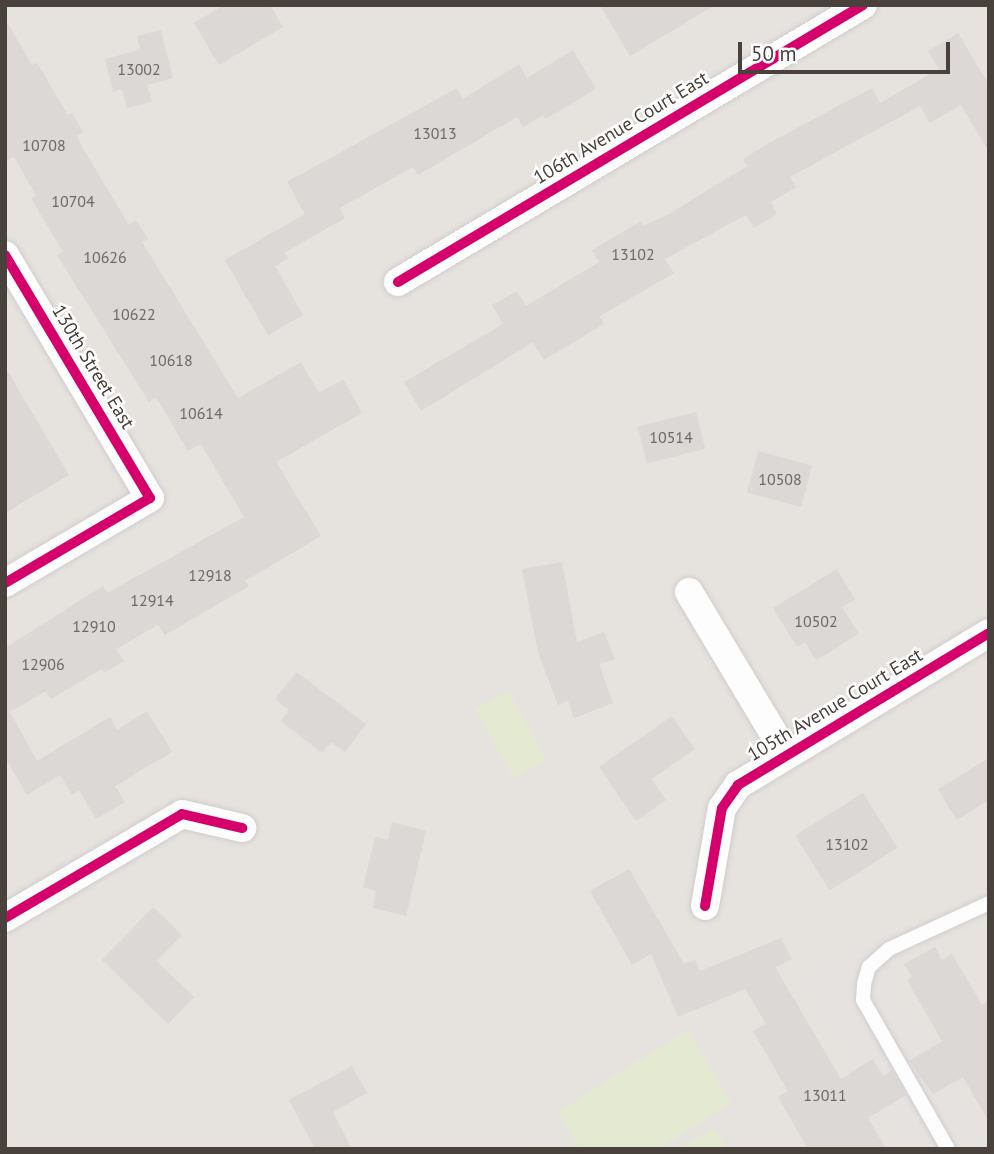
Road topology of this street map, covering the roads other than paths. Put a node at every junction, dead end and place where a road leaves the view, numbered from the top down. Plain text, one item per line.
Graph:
1 (863, 5) edge
2 (5, 254) edge
3 (398, 282) dead end
4 (5, 583) edge
5 (689, 592) dead end
6 (989, 633) edge
7 (786, 754) junction
8 (242, 828) dead end
9 (989, 903) edge
10 (705, 906) dead end
11 (5, 918) edge
12 (948, 1149) edge

1 - 3 street, 106th Avenue Court East
2 - 4 street, 130th Street East
5 - 7 street
6 - 7 street, 105th Avenue Court East
7 - 10 street, 105th Avenue Court East
8 - 11 street
9 - 12 lane

